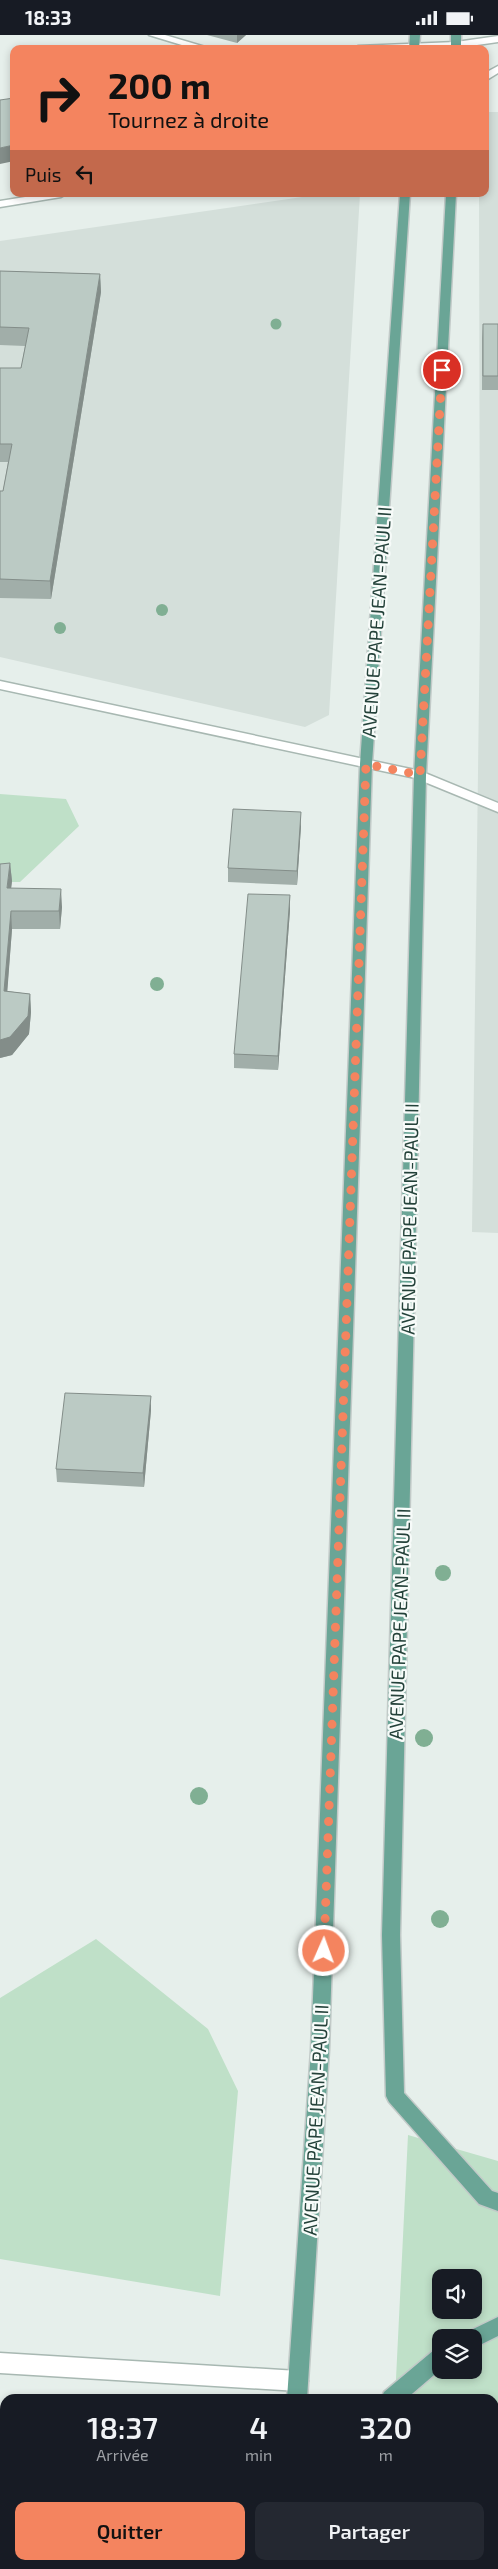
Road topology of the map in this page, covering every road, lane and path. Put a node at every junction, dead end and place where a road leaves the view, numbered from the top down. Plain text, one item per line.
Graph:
1 (154, 35) edge
2 (498, 39) edge
3 (456, 43) edge
4 (192, 45) edge
5 (435, 45) edge
6 (43, 197) edge
7 (405, 197) edge
8 (451, 197) edge
9 (0, 204) edge
10 (0, 685) edge
11 (366, 764) junction
12 (420, 775) junction
13 (498, 808) edge
14 (498, 2202) edge
15 (498, 2326) edge
16 (482, 2335) edge
17 (0, 2363) edge
18 (432, 2365) edge
19 (298, 2390) edge
20 (397, 2394) edge

1 - 4 street
2 - 3 street
3 - 5 street
6 - 9 street
7 - 11 main road, AVENUE PAPE JEAN-PAUL II
8 - 12 main road, AVENUE PAPE JEAN-PAUL II
10 - 11 street
11 - 12 street
11 - 19 main road, AVENUE PAPE JEAN-PAUL II
12 - 13 street
12 - 14 main road, AVENUE PAPE JEAN-PAUL II
15 - 16 main road
17 - 19 street
18 - 20 main road

